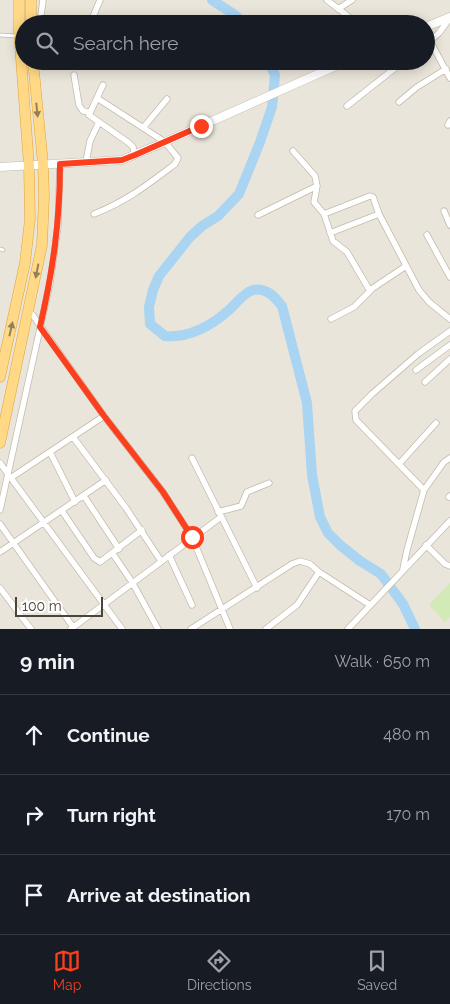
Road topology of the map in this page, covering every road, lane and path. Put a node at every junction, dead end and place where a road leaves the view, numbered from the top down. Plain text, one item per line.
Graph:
1 (20, 0) edge
2 (31, 0) edge
3 (43, 0) edge
4 (100, 0) edge
5 (327, 0) edge
6 (352, 0) edge
7 (338, 9) junction
8 (20, 15) edge
9 (31, 15) edge
10 (41, 15) edge
11 (94, 15) edge
12 (346, 15) edge
13 (449, 20) edge
14 (435, 24) edge
15 (0, 35) edge
16 (15, 36) edge
17 (435, 36) edge
18 (435, 52) edge
19 (446, 69) junction
20 (22, 70) edge
21 (35, 70) edge
22 (327, 70) edge
23 (393, 70) edge
24 (74, 75) dead end
25 (450, 78) edge
26 (103, 85) dead end
27 (96, 98) junction
28 (167, 99) dead end
29 (399, 102) dead end
30 (347, 106) dead end
31 (89, 112) junction
32 (99, 122) junction
33 (143, 128) junction
34 (165, 142) junction
35 (293, 151) dead end
36 (135, 155) junction
37 (86, 162) junction
38 (43, 164) junction
39 (60, 164) junction
40 (29, 166) junction
41 (0, 167) edge
42 (317, 186) junction
43 (444, 211) dead end
44 (94, 214) dead end
45 (324, 214) junction
46 (379, 214) junction
47 (258, 215) dead end
48 (450, 225) edge
49 (330, 233) junction
50 (427, 235) dead end
51 (406, 266) junction
52 (450, 277) edge
53 (370, 291) junction
54 (29, 310) junction
55 (331, 319) dead end
56 (450, 319) edge
57 (40, 327) junction
58 (450, 331) edge
59 (450, 345) edge
60 (450, 359) edge
61 (416, 370) dead end
62 (0, 377) edge
63 (425, 382) dead end
64 (104, 416) junction
65 (436, 423) dead end
66 (73, 437) junction
67 (0, 443) edge
68 (50, 452) junction
69 (192, 458) dead end
70 (450, 458) edge
71 (0, 463) edge
72 (400, 464) junction
73 (10, 475) junction
74 (106, 480) junction
75 (269, 483) dead end
76 (424, 490) junction
77 (84, 496) junction
78 (75, 502) junction
79 (0, 510) edge
80 (62, 511) junction
81 (220, 515) junction
82 (450, 521) edge
83 (44, 522) junction
84 (0, 524) edge
85 (142, 530) junction
86 (192, 537) junction
87 (14, 543) junction
88 (426, 545) junction
89 (119, 549) junction
90 (0, 552) edge
91 (113, 554) junction
92 (169, 555) junction
93 (162, 561) junction
94 (450, 566) edge
95 (401, 571) junction
96 (319, 572) junction
97 (132, 582) junction
98 (0, 588) edge
99 (257, 588) junction
100 (103, 605) junction
101 (192, 605) dead end
102 (370, 605) junction
103 (222, 610) junction
104 (198, 627) edge
105 (72, 628) edge
106 (31, 629) edge
107 (122, 629) edge
108 (158, 629) edge
109 (191, 629) edge
110 (230, 629) edge
111 (266, 629) edge
112 (348, 629) edge

1 - 8 highway
2 - 9 highway
3 - 10 street
4 - 11 street
5 - 7 street
6 - 7 street
7 - 12 street
13 - 14 street
13 - 17 street
15 - 16 lane
18 - 19 street
19 - 25 street
19 - 29 street
20 - 40 highway
21 -> 38 highway
22 - 34 street
23 - 30 street
24 - 31 street
26 - 27 street
27 - 31 street
27 - 33 street
28 - 33 street
31 - 32 street
32 - 36 street
32 - 37 street
33 - 34 street
34 - 36 street
34 - 44 street
35 - 42 street
36 - 37 street
37 - 39 street
38 - 39 street
38 - 40 street
38 -> 54 highway
39 - 57 street
40 - 41 street
62 -> 40 highway
42 - 45 street
42 - 47 street
43 - 48 street
45 - 46 street
45 - 49 street
46 - 49 street
46 - 51 street
49 - 53 street
50 - 52 street
51 - 53 street
51 - 56 street
53 - 55 street
54 - 57 street
54 - 67 highway
57 - 64 street
57 - 73 street
58 - 72 street
59 - 61 street
60 - 63 street
64 - 66 street
64 - 86 street
65 - 72 street
66 - 68 street
66 - 74 street
68 - 73 street
68 - 78 street
69 - 81 street
70 - 76 street
71 - 73 street
72 - 76 street
73 - 79 street
73 - 83 street
74 - 77 street
74 - 85 street
75 - 81 street
76 - 95 street
77 - 78 street
77 - 89 street
78 - 80 street
80 - 83 street
80 - 91 street
81 - 86 street
81 - 99 street
82 - 88 street
83 - 87 street
83 - 100 street
84 - 87 street
85 - 89 street
85 - 93 street
86 - 92 street
86 - 103 street
87 - 90 street
87 - 105 street
88 - 94 street
88 - 95 street
89 - 91 street
91 - 97 street
92 - 93 street
92 - 101 street
93 - 97 street
95 - 102 street
96 - 99 street
96 - 102 street
96 - 111 street
97 - 100 street
97 - 108 street
98 - 106 street
99 - 103 street
100 - 105 street
100 - 107 street
102 - 112 street
103 - 104 street
103 - 110 street
104 - 109 street

